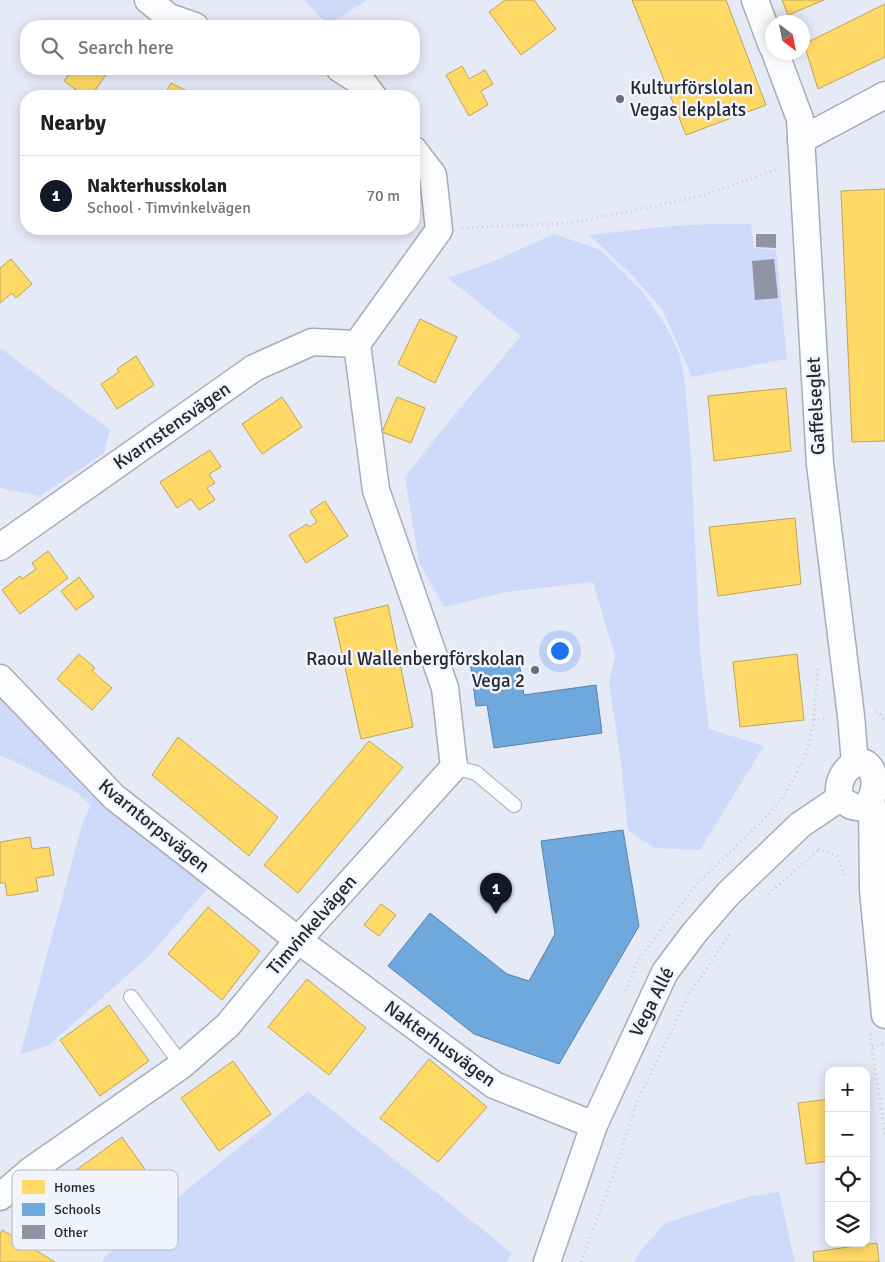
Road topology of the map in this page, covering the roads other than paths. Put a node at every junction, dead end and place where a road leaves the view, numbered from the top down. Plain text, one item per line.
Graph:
1 (148, 0) edge
2 (755, 0) edge
3 (178, 20) edge
4 (765, 27) edge
5 (778, 60) edge
6 (350, 75) edge
7 (369, 90) edge
8 (885, 95) edge
9 (801, 140) junction
10 (420, 158) edge
11 (358, 344) junction
12 (0, 547) edge
13 (0, 678) edge
14 (854, 763) junction
15 (454, 767) junction
16 (884, 775) edge
17 (840, 798) junction
18 (872, 804) junction
19 (514, 805) dead end
20 (298, 940) junction
21 (131, 997) dead end
22 (877, 1021) edge
23 (182, 1065) junction
24 (594, 1125) junction
25 (31, 1170) edge
26 (12, 1187) edge
27 (0, 1197) edge
28 (547, 1262) edge

1 - 3 street
2 - 4 street
5 - 9 street, Gaffelseglet
6 - 7 street
8 - 9 street
9 - 14 street, Gaffelseglet
10 - 11 street
11 - 12 street, Kvarnstensvägen
11 - 15 street
13 - 20 street, Kvarntorpsvägen
14 - 16 street
14 - 17 street
15 - 19 lane
15 - 20 street, Timvinkelvägen
16 - 18 street
17 - 18 street
17 - 24 street, Vega Allé
18 - 22 street
20 - 23 street, Timvinkelvägen
20 - 24 street, Nakterhusvägen
21 - 23 lane
23 - 25 street, Timvinkelvägen
24 - 28 street, Vega Allé
26 - 27 street, Timvinkelvägen

